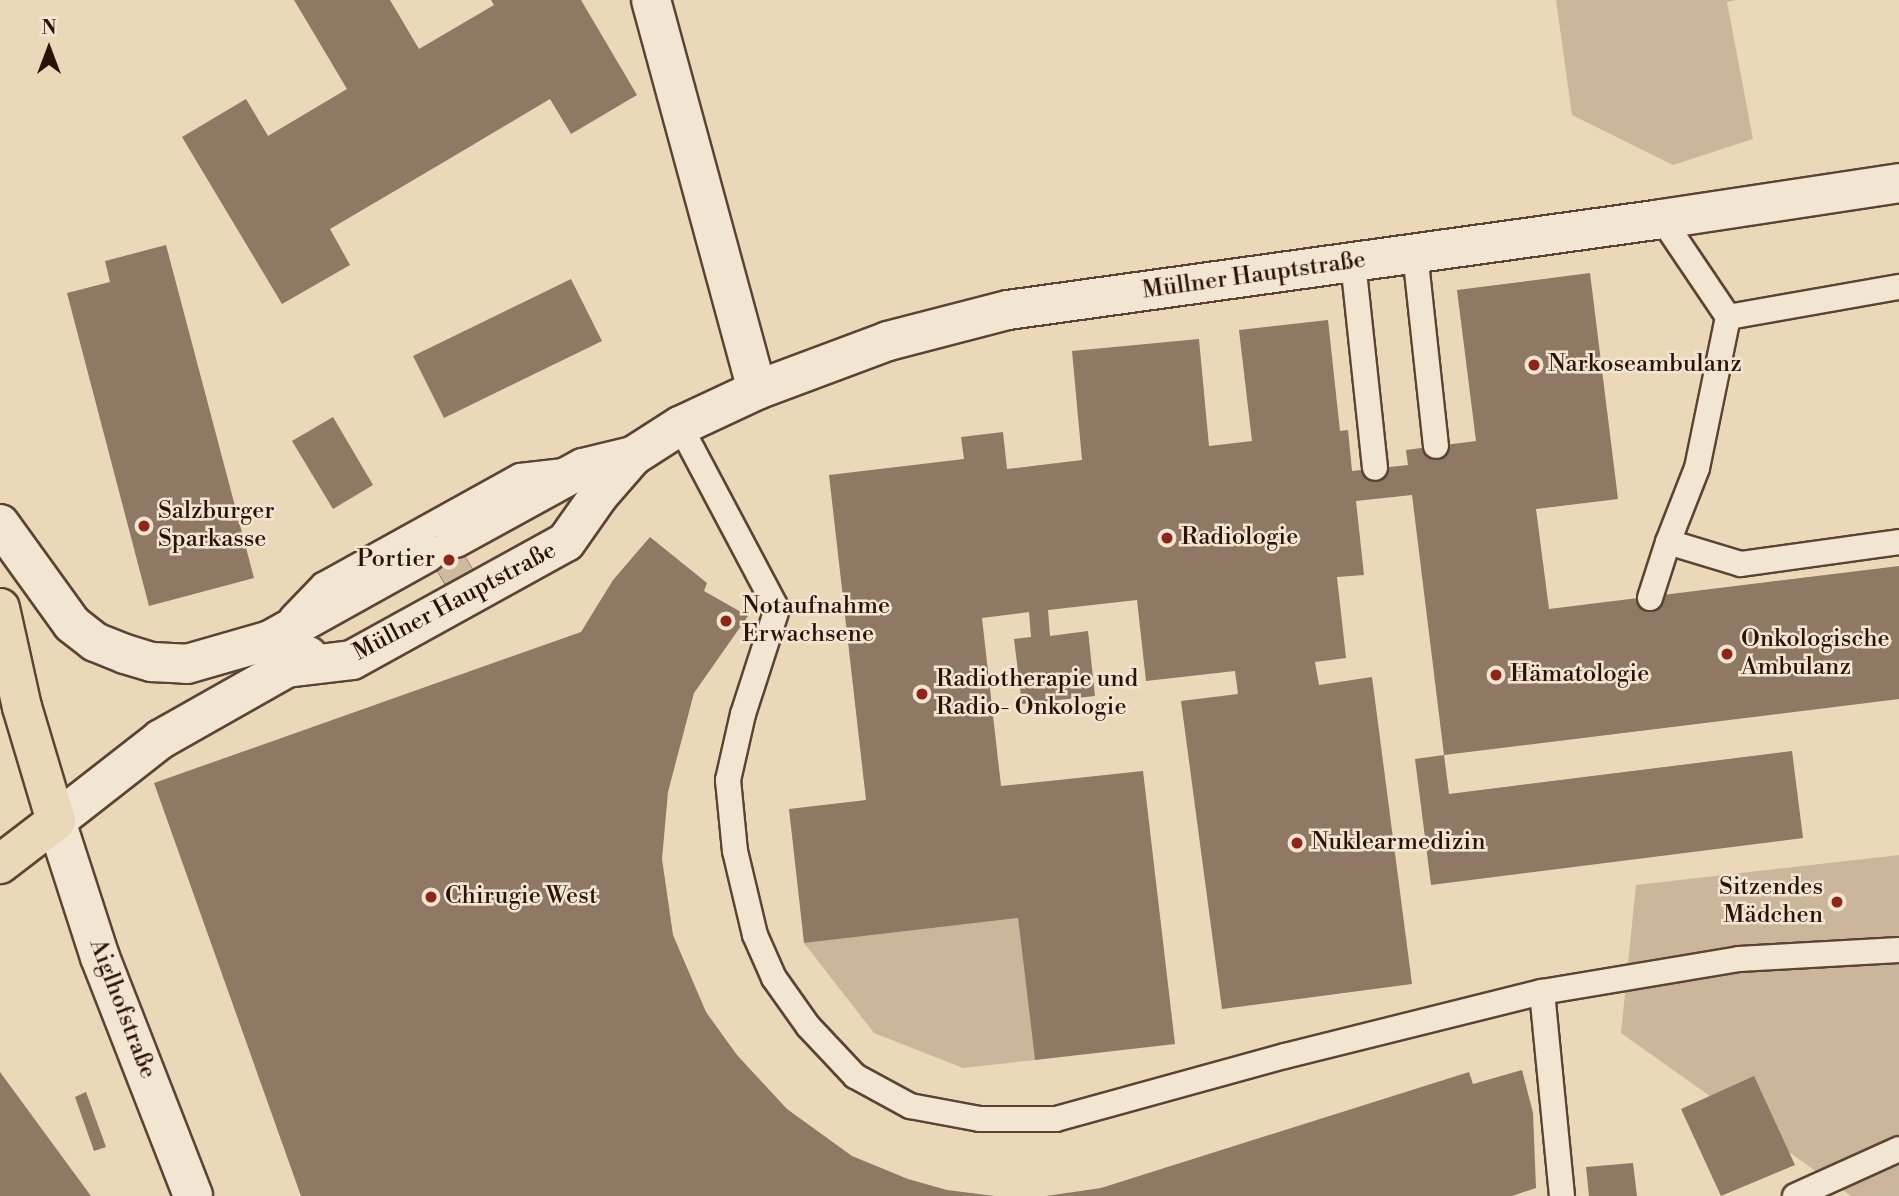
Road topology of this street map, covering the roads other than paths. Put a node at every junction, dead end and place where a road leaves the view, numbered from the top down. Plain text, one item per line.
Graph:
1 (651, 0) edge
2 (1899, 183) edge
3 (1662, 219) junction
4 (1415, 253) junction
5 (1353, 262) junction
6 (1899, 287) edge
7 (1728, 317) junction
8 (757, 390) junction
9 (680, 426) junction
10 (1436, 446) dead end
11 (1375, 468) dead end
12 (591, 482) junction
13 (0, 524) edge
14 (1668, 542) junction
15 (1899, 542) edge
16 (1650, 598) dead end
17 (0, 608) edge
18 (278, 654) junction
19 (55, 821) junction
20 (0, 864) edge
21 (1899, 950) edge
22 (1542, 992) junction
23 (1899, 1149) edge
24 (193, 1196) edge
25 (1562, 1196) edge
26 (1795, 1196) edge

1 - 8 street
2 - 3 street, Müllner Hauptstraße
3 - 4 street, Müllner Hauptstraße
3 - 7 lane
4 - 5 street, Müllner Hauptstraße
4 - 10 lane
5 - 8 street, Müllner Hauptstraße
5 - 11 lane
6 - 7 lane
7 - 14 lane
8 - 9 street, Müllner Hauptstraße
9 - 12 street, Müllner Hauptstraße
9 - 22 lane
12 - 18 street, Müllner Hauptstraße
12 - 18 lane, Müllner Hauptstraße
12 - 18 street, Müllner Hauptstraße
13 - 18 street, Müllner Hauptstraße
14 - 15 lane
14 - 16 lane
17 - 19 main road
18 - 19 street, Müllner Hauptstraße
19 - 20 main road
19 - 24 street, Aiglhofstraße
21 - 22 lane
22 - 25 lane
23 - 26 lane

